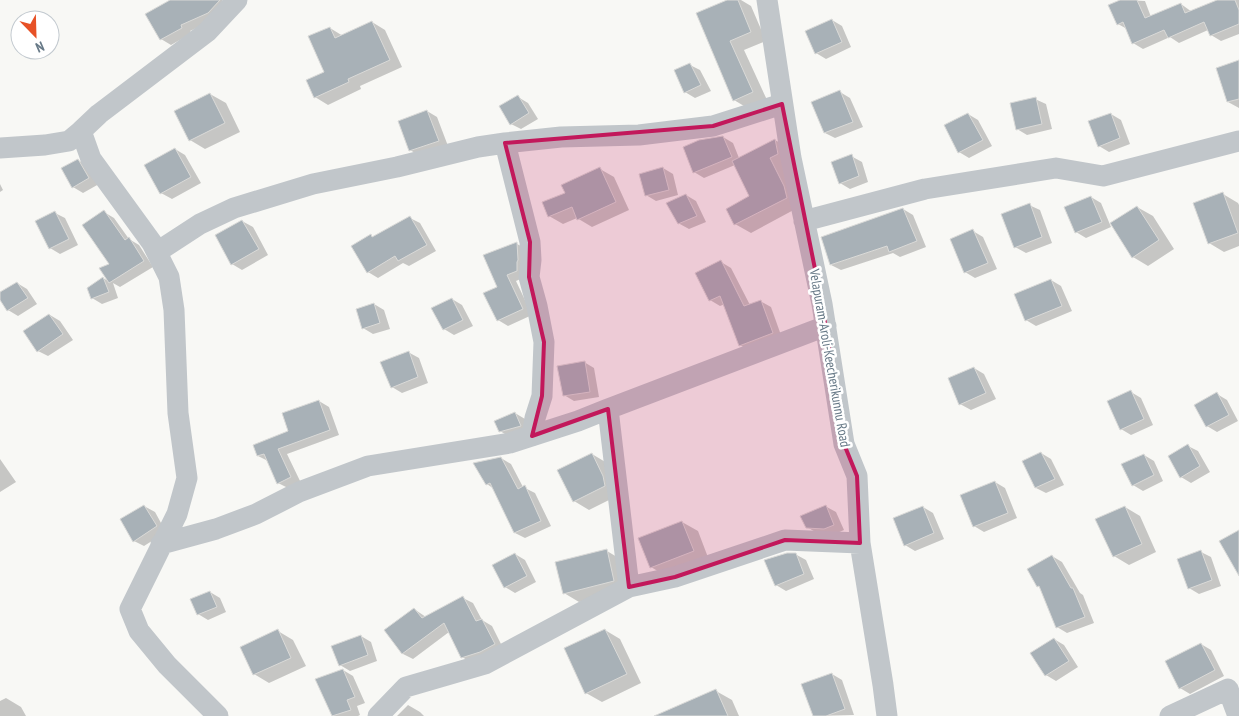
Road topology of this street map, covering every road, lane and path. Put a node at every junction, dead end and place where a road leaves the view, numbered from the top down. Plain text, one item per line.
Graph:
1 (237, 0) edge
2 (767, 0) edge
3 (782, 104) junction
4 (81, 131) junction
5 (1239, 141) edge
6 (505, 142) junction
7 (0, 148) edge
8 (804, 221) junction
9 (157, 252) junction
10 (826, 326) junction
11 (608, 409) junction
12 (532, 436) junction
13 (860, 543) junction
14 (161, 544) junction
15 (629, 587) junction
16 (218, 716) edge
17 (378, 716) edge
18 (887, 716) edge
19 (1170, 716) edge
20 (1238, 716) edge

1 - 4 street
2 - 3 street, Velapuram-Aroli-Keecherikunnu Road
3 - 6 street
3 - 8 street, Velapuram-Aroli-Keecherikunnu Road
4 - 7 street
4 - 9 street
5 - 8 street
6 - 9 street
6 - 12 street
8 - 10 street, Velapuram-Aroli-Keecherikunnu Road
9 - 14 street
10 - 11 street
10 - 13 street, Velapuram-Aroli-Keecherikunnu Road
11 - 12 street
11 - 15 street
12 - 14 street
13 - 15 street
13 - 18 street, Velapuram-Aroli-Keecherikunnu Road
14 - 16 street
15 - 17 street
19 - 20 street

